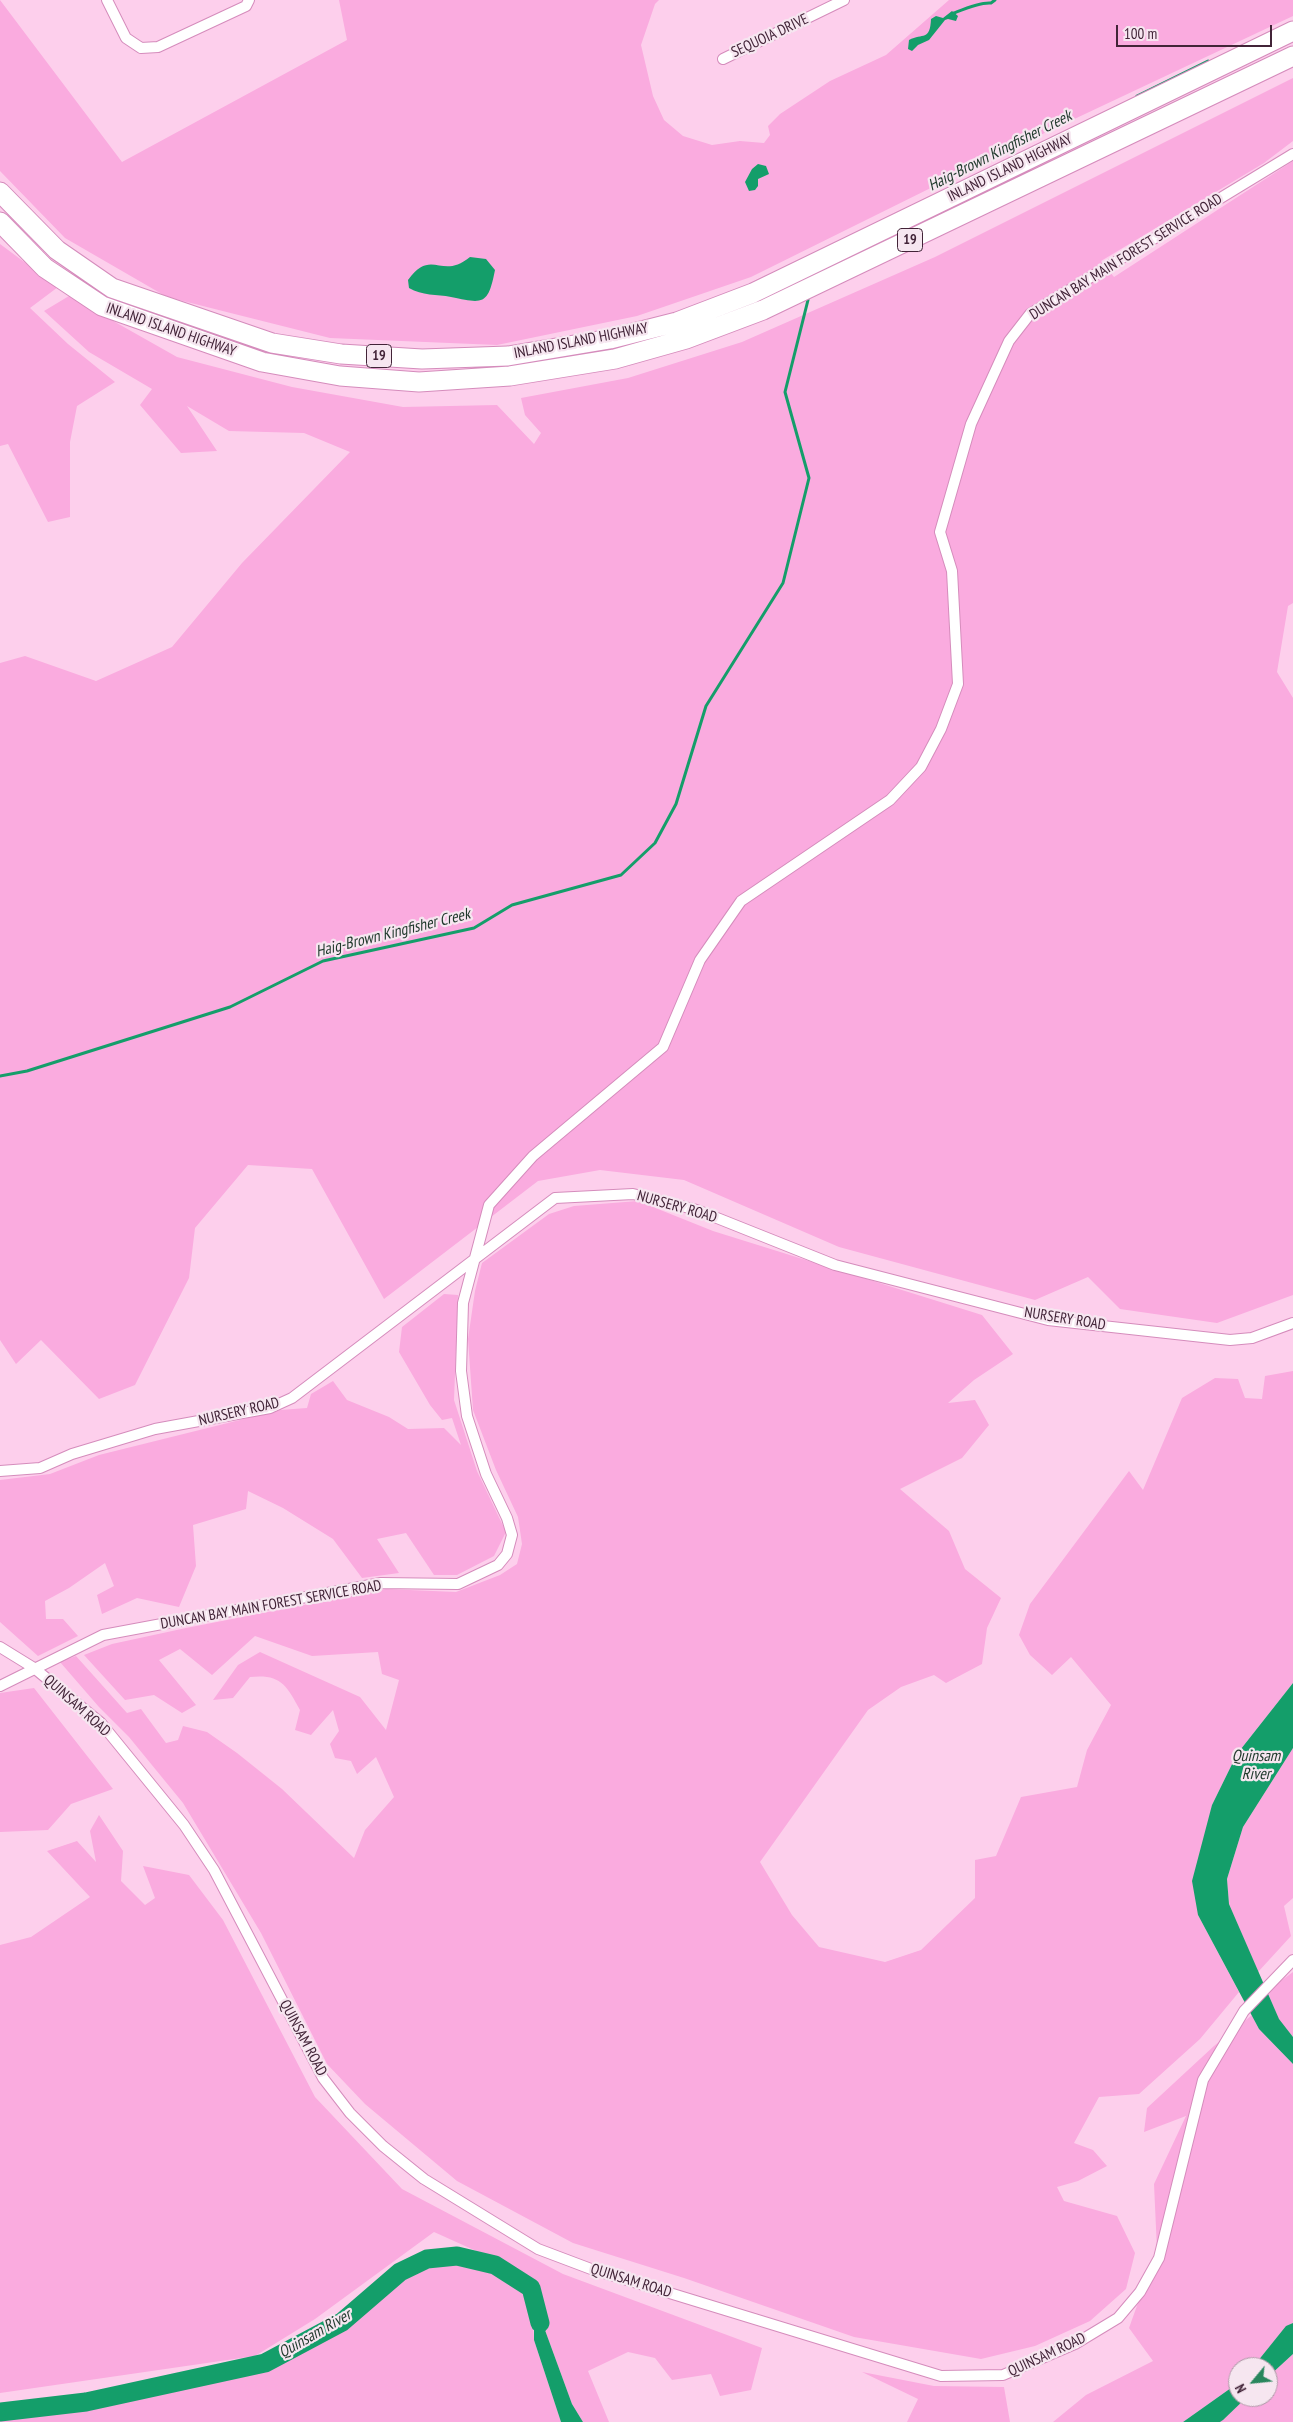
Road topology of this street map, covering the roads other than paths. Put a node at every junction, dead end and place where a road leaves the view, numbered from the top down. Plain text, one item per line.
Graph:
1 (107, 0) edge
2 (249, 0) edge
3 (844, 0) edge
4 (1293, 31) edge
5 (1293, 56) edge
6 (723, 59) dead end
7 (1293, 154) edge
8 (0, 192) edge
9 (0, 222) edge
10 (474, 1262) junction
11 (1293, 1323) edge
12 (0, 1471) edge
13 (0, 1647) edge
14 (34, 1668) junction
15 (0, 1686) edge
16 (1293, 1960) edge

1 - 2 street
3 - 6 street, SEQUOIA DRIVE
4 - 8 highway, INLAND ISLAND HIGHWAY / 19
5 - 9 highway, INLAND ISLAND HIGHWAY / 19
7 - 10 street, DUNCAN BAY MAIN FOREST SERVICE ROAD
10 - 11 street, NURSERY ROAD
10 - 12 street, NURSERY ROAD
10 - 14 street, DUNCAN BAY MAIN FOREST SERVICE ROAD
13 - 14 street, QUINSAM ROAD
14 - 15 street, DUNCAN BAY MAIN FOREST SERVICE ROAD
14 - 16 street, QUINSAM ROAD

